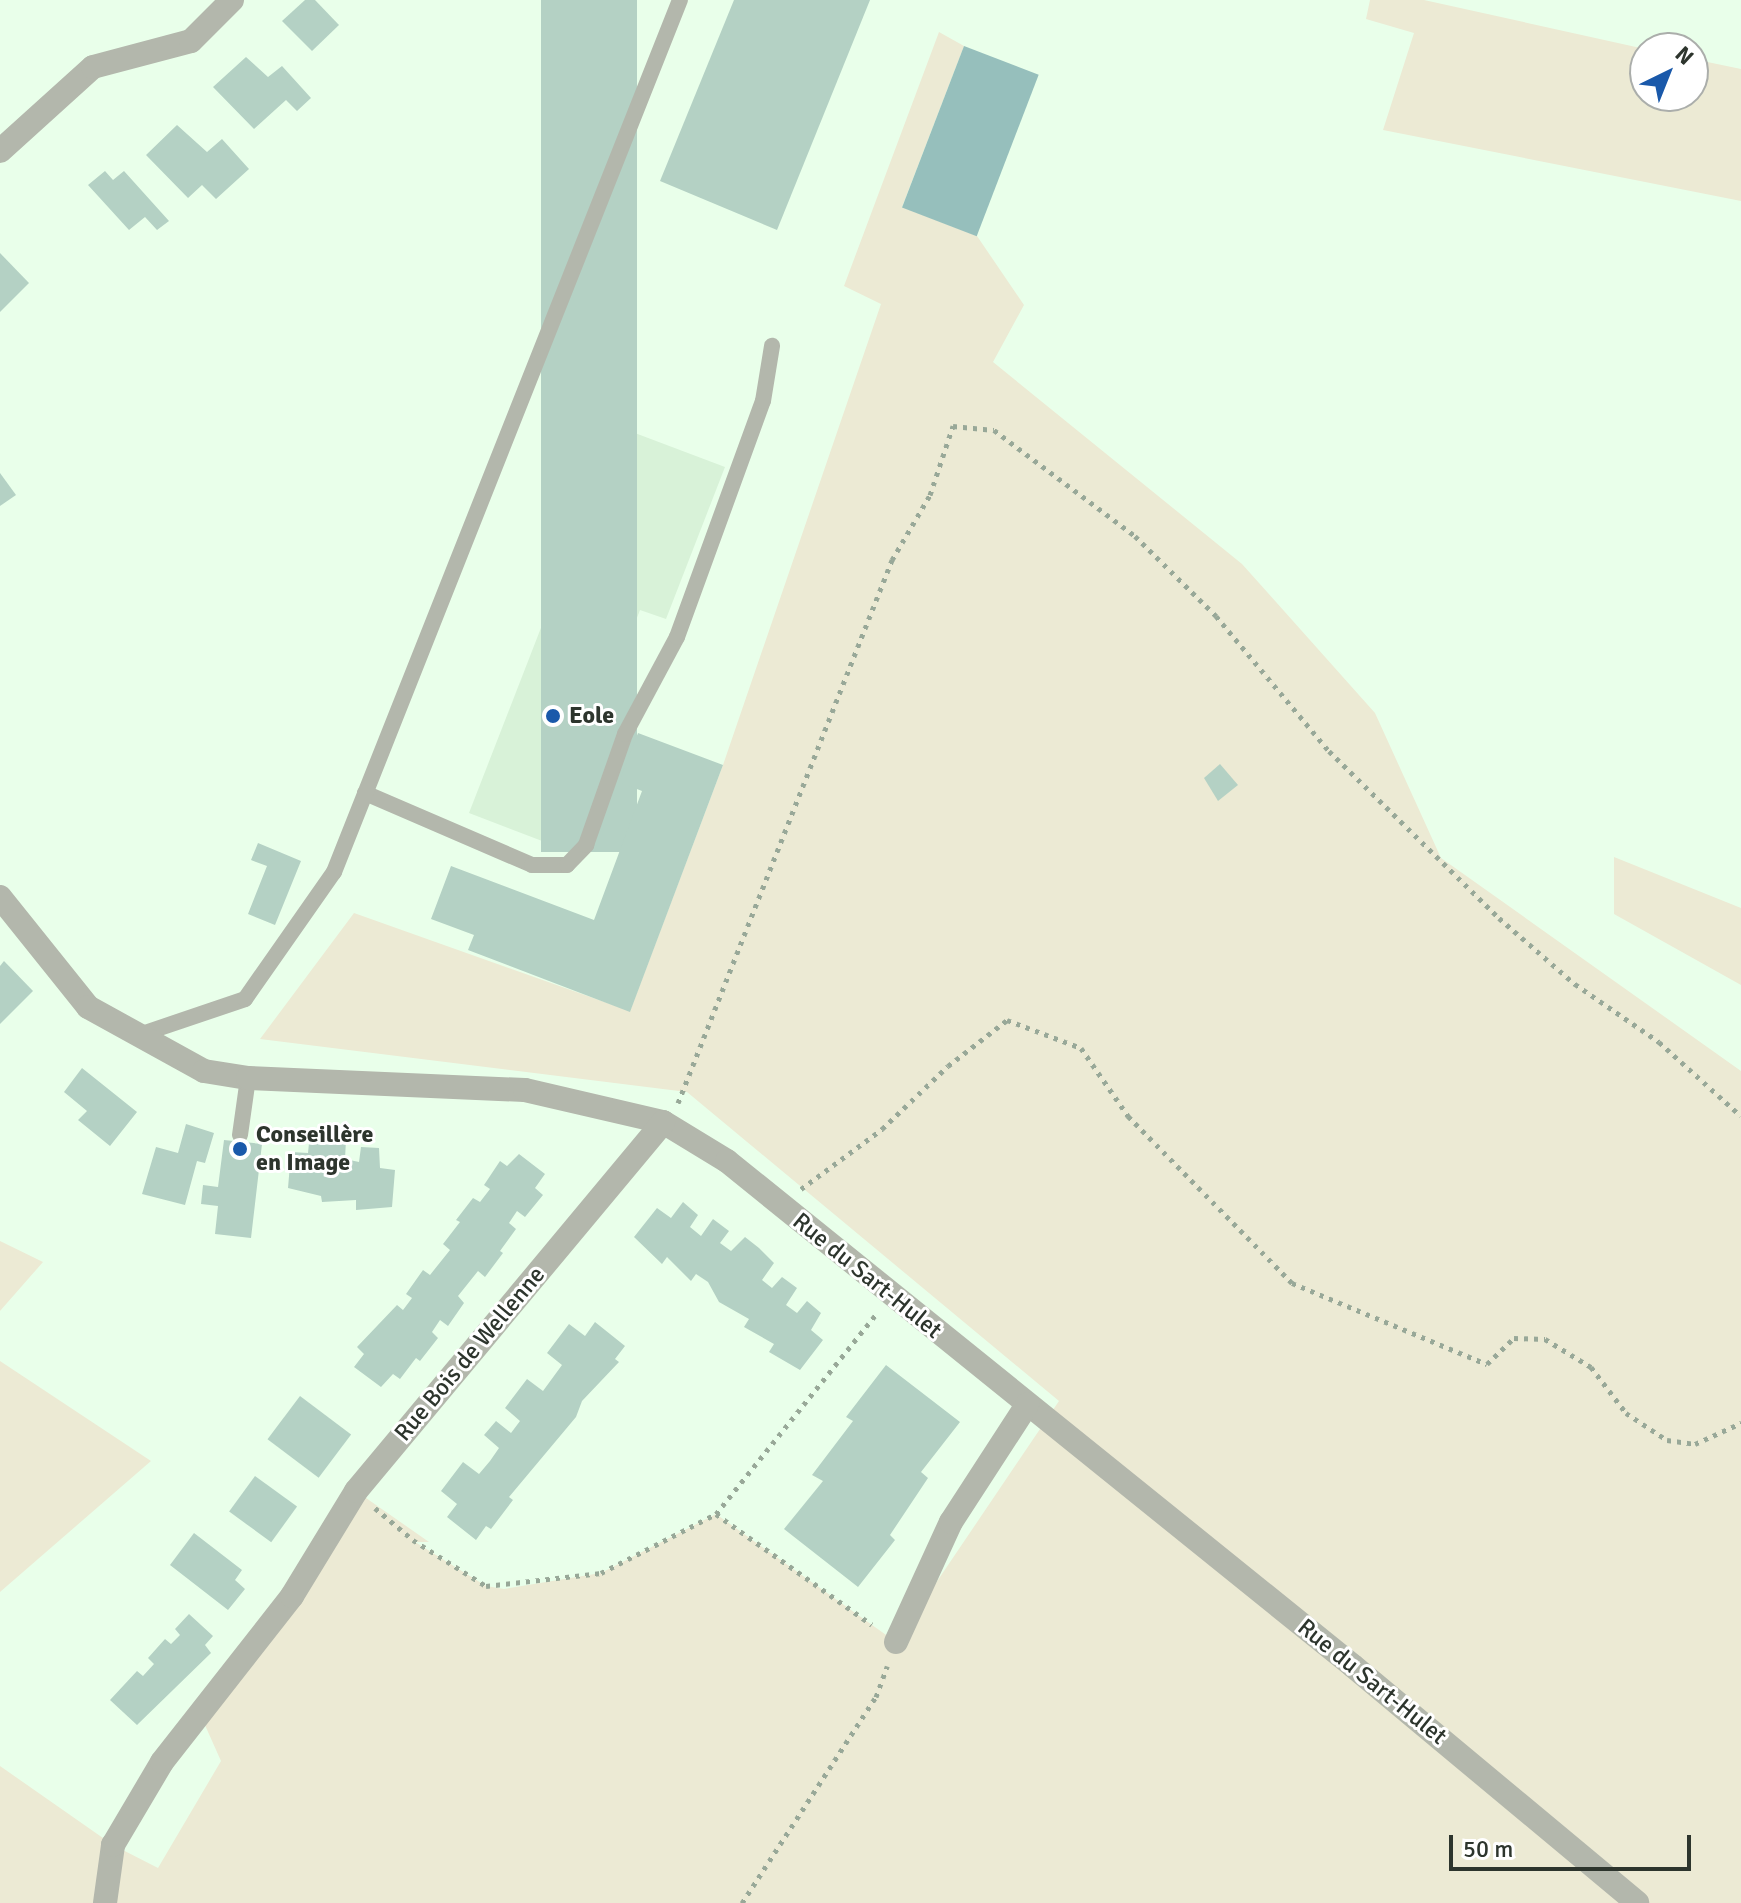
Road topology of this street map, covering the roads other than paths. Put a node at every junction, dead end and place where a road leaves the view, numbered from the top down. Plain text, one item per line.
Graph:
1 (232, 0) edge
2 (680, 0) edge
3 (0, 151) edge
4 (772, 346) dead end
5 (365, 793) junction
6 (0, 897) edge
7 (134, 1036) junction
8 (248, 1078) junction
9 (663, 1122) junction
10 (240, 1135) dead end
11 (1027, 1405) junction
12 (896, 1642) road end
13 (105, 1903) edge
14 (1637, 1903) edge

1 - 3 street
2 - 5 lane
4 - 5 lane
5 - 7 lane
6 - 7 street, Rue du Sart-Hulet
7 - 8 street, Rue du Sart-Hulet
8 - 9 street, Rue du Sart-Hulet
8 - 10 lane
9 - 11 street, Rue du Sart-Hulet
9 - 13 street, Rue Bois de Wellenne
11 - 12 street
11 - 14 street, Rue du Sart-Hulet

